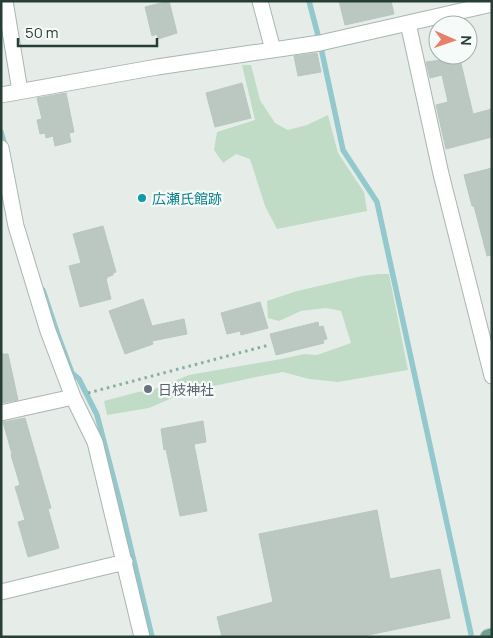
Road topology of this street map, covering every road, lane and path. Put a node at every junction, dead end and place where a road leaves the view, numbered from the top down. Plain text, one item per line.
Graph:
1 (5, 1) edge
2 (260, 1) edge
3 (492, 4) edge
4 (408, 23) junction
5 (274, 50) junction
6 (20, 91) junction
7 (1, 95) edge
8 (1, 148) edge
9 (9, 227) edge
10 (269, 345) dead end
11 (492, 376) edge
12 (89, 393) dead end
13 (73, 397) junction
14 (1, 413) edge
15 (125, 562) junction
16 (1, 592) edge
17 (142, 637) edge

1 - 6 street
2 - 5 street
3 - 4 street
4 - 5 street
4 - 11 street
5 - 6 street
6 - 7 street
8 - 9 street
9 - 13 street
10 - 12 path
13 - 14 street
13 - 15 street
15 - 16 street
15 - 17 street

